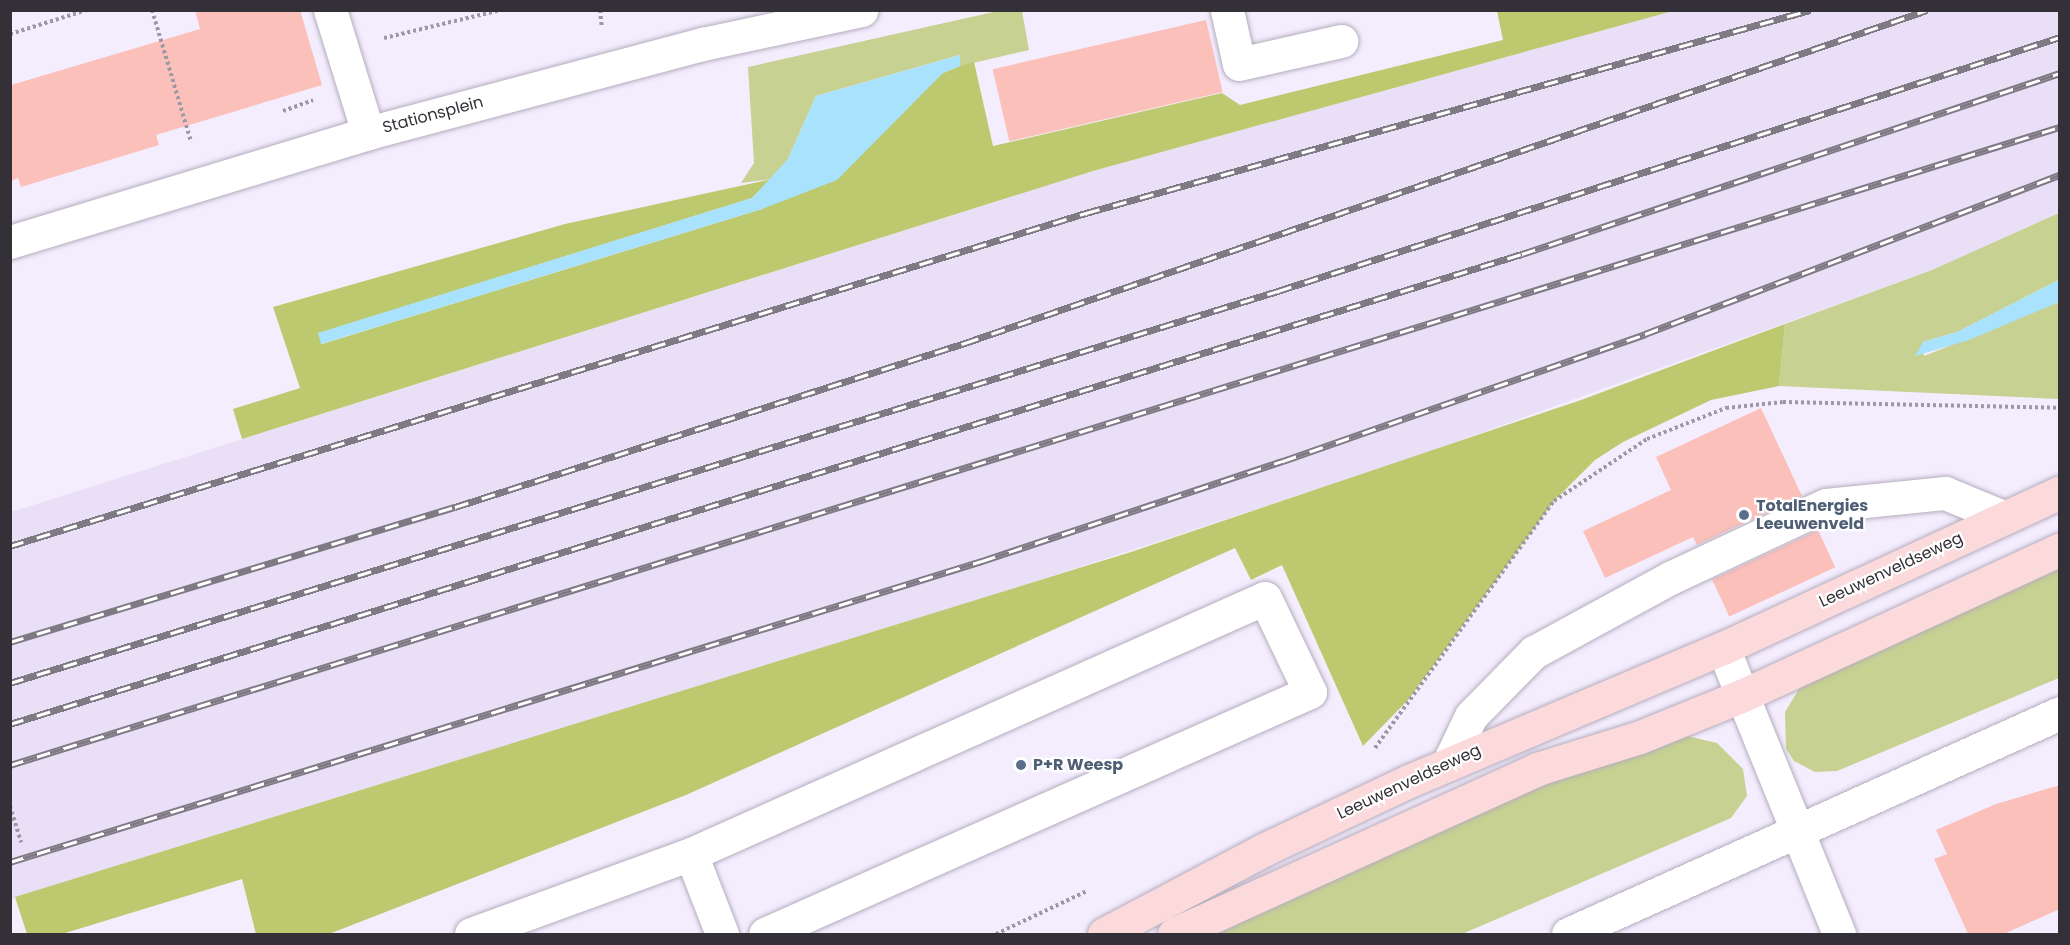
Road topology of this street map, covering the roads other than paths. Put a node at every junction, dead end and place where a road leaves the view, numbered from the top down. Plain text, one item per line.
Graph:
1 (330, 10) edge
2 (861, 10) edge
3 (1227, 10) edge
4 (1341, 41) dead end
5 (368, 133) junction
6 (10, 242) edge
7 (2060, 492) edge
8 (2003, 517) junction
9 (2060, 549) edge
10 (1723, 648) junction
11 (1741, 696) junction
12 (2060, 712) edge
13 (1448, 764) junction
14 (1799, 827) junction
15 (690, 854) junction
16 (471, 934) edge
17 (722, 934) edge
18 (765, 934) edge
19 (1104, 934) edge
20 (1174, 934) edge
21 (1568, 934) edge
22 (1839, 934) edge

1 - 5 street
2 - 5 street, Stationsplein
3 - 4 street
5 - 6 street, Stationsplein
7 - 8 main road, Leeuwenveldseweg
8 - 10 main road, Leeuwenveldseweg
8 - 13 street
9 - 11 main road
10 - 11 street
10 - 13 main road, Leeuwenveldseweg
11 - 14 street
11 - 20 main road
12 - 14 street
13 - 19 main road, Leeuwenveldseweg
14 - 21 street
14 - 22 street
15 - 16 street
15 - 17 street
15 - 18 street

